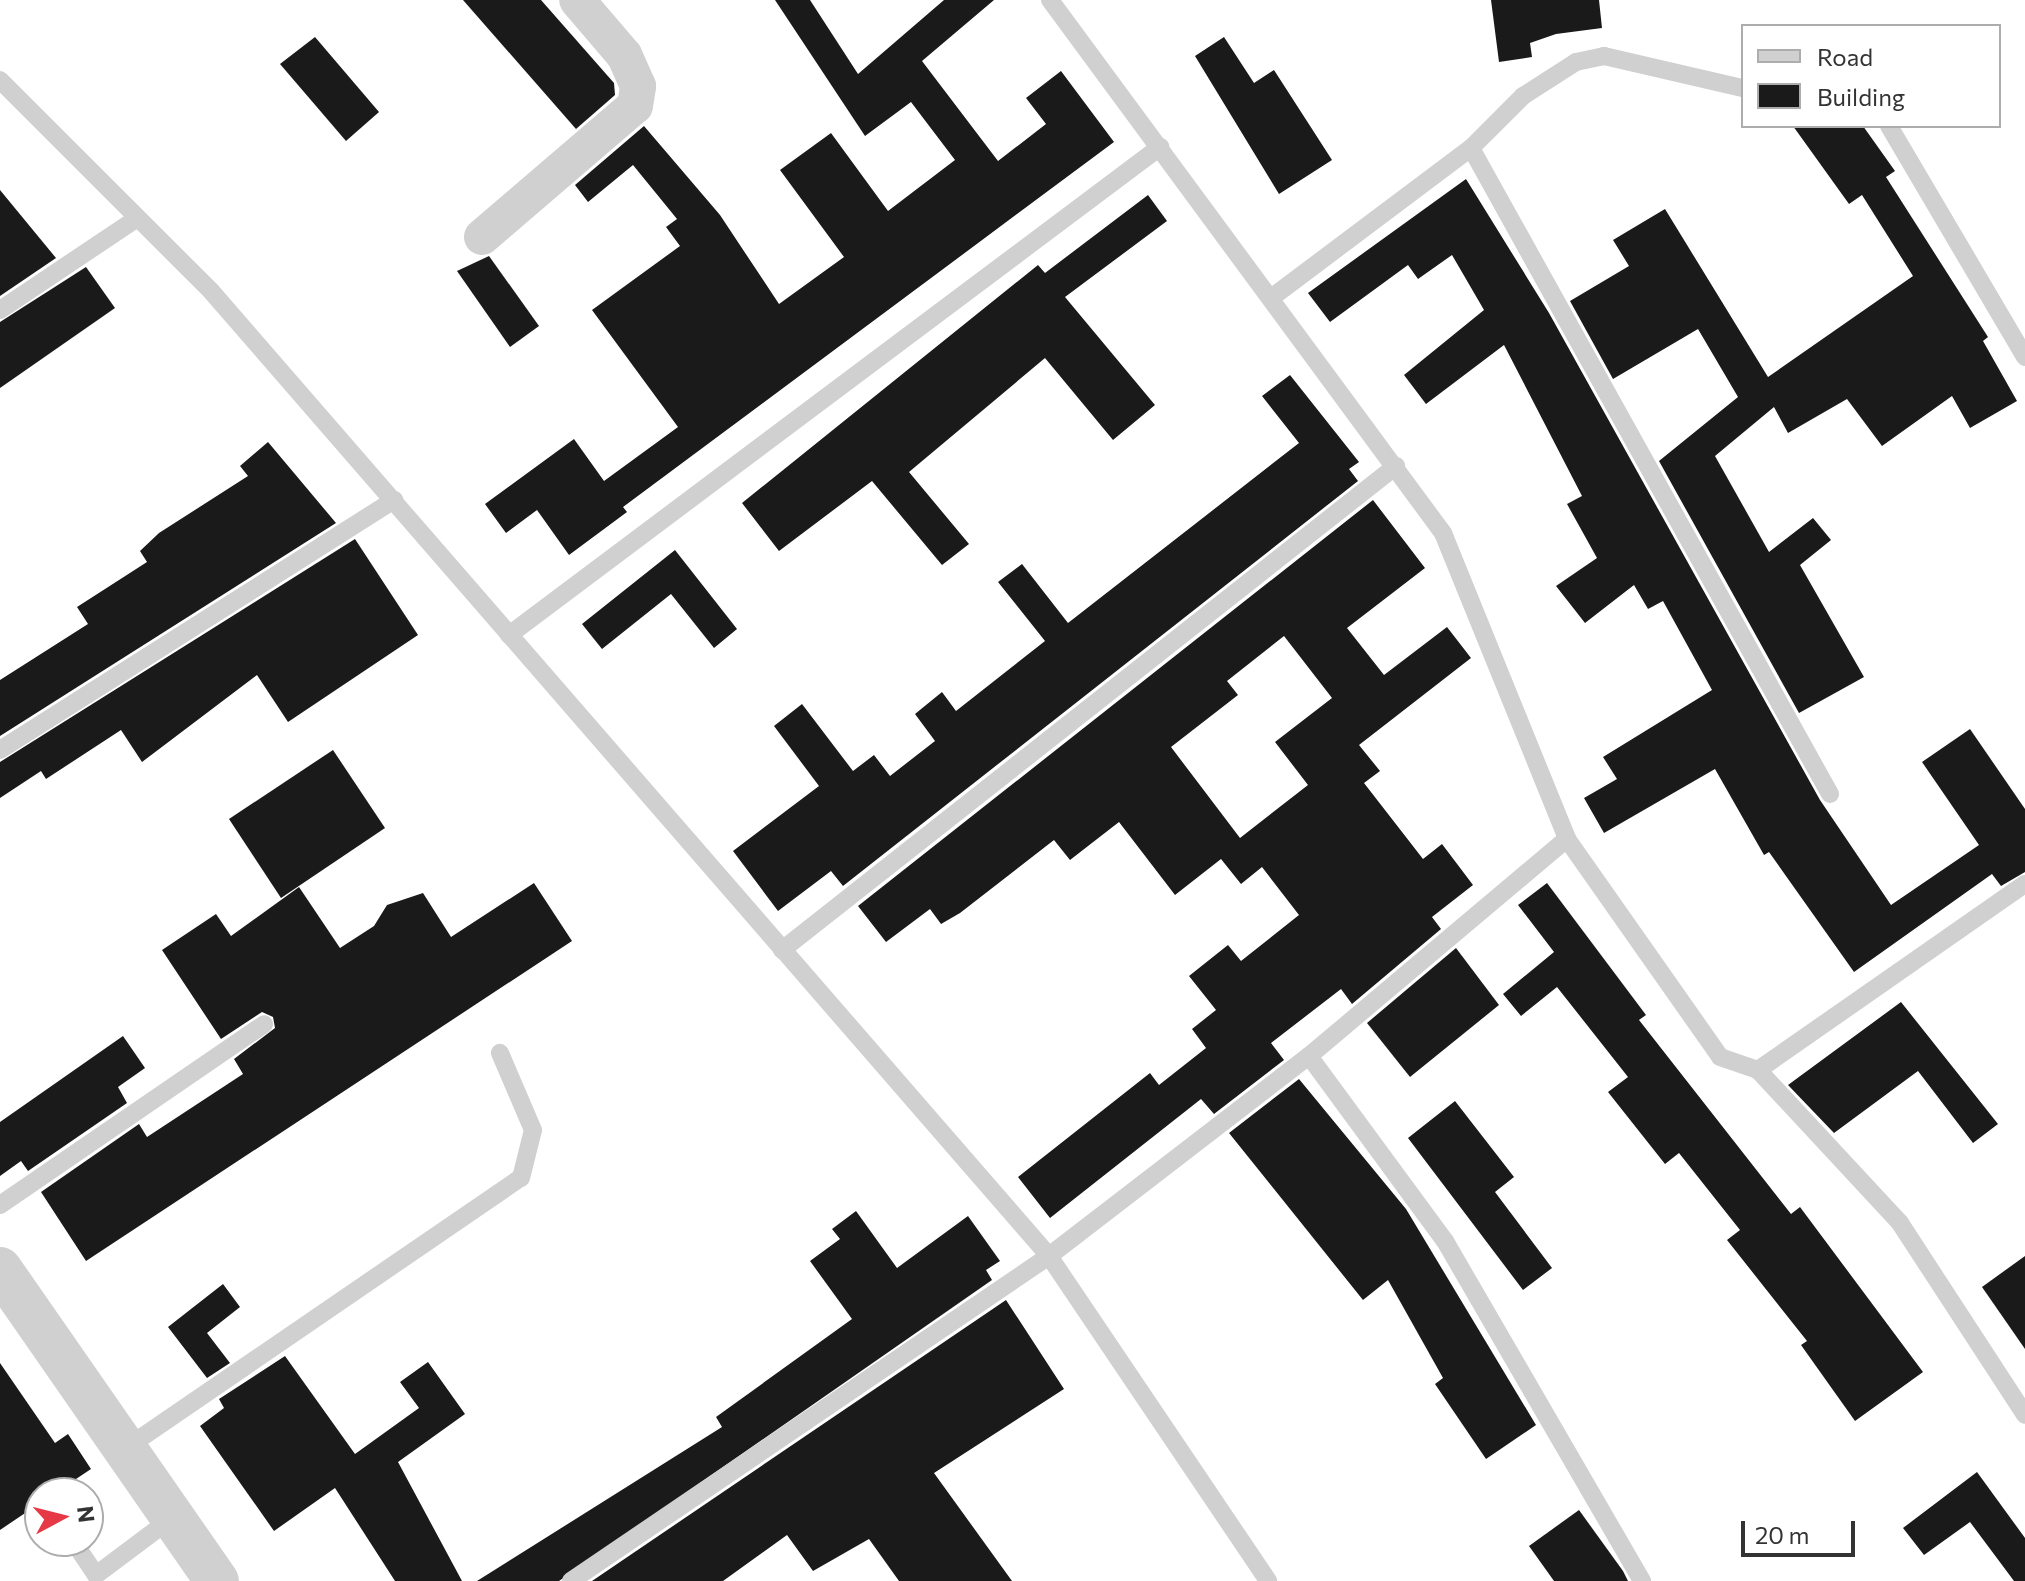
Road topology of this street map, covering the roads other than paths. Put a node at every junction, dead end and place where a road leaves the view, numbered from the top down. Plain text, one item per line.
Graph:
1 (577, 0) edge
2 (1050, 0) edge
3 (0, 80) edge
4 (1741, 88) edge
5 (1890, 128) edge
6 (1160, 147) junction
7 (1471, 148) junction
8 (136, 219) junction
9 (482, 237) dead end
10 (1275, 295) junction
11 (0, 310) edge
12 (2025, 357) edge
13 (1396, 466) junction
14 (394, 500) junction
15 (509, 635) junction
16 (0, 750) edge
17 (1830, 794) dead end
18 (1567, 839) junction
19 (2025, 884) edge
20 (782, 950) junction
21 (264, 1024) dead end
22 (500, 1053) dead end
23 (1309, 1056) junction
24 (1758, 1070) junction
25 (0, 1205) edge
26 (1049, 1256) junction
27 (0, 1269) edge
28 (2019, 1392) edge
29 (2025, 1415) edge
30 (126, 1448) junction
31 (172, 1518) junction
32 (84, 1557) edge
33 (217, 1581) edge
34 (571, 1581) edge
35 (1268, 1581) edge
36 (1642, 1581) edge

1 - 9 street
2 - 6 lane
3 - 8 lane
4 - 7 lane
5 - 12 lane
6 - 10 lane
6 - 15 lane
7 - 10 lane
7 - 17 lane
8 - 11 lane
8 - 14 lane
10 - 13 lane
13 - 18 lane
13 - 20 lane
14 - 15 lane
14 - 16 lane
15 - 20 lane
18 - 23 lane
18 - 24 lane
19 - 24 lane
20 - 26 lane
21 - 25 lane
22 - 30 lane
23 - 26 lane
23 - 36 lane
24 - 28 lane
26 - 34 lane
26 - 35 lane
27 - 30 street
28 - 29 lane
30 - 31 street
31 - 32 lane
31 - 33 street

